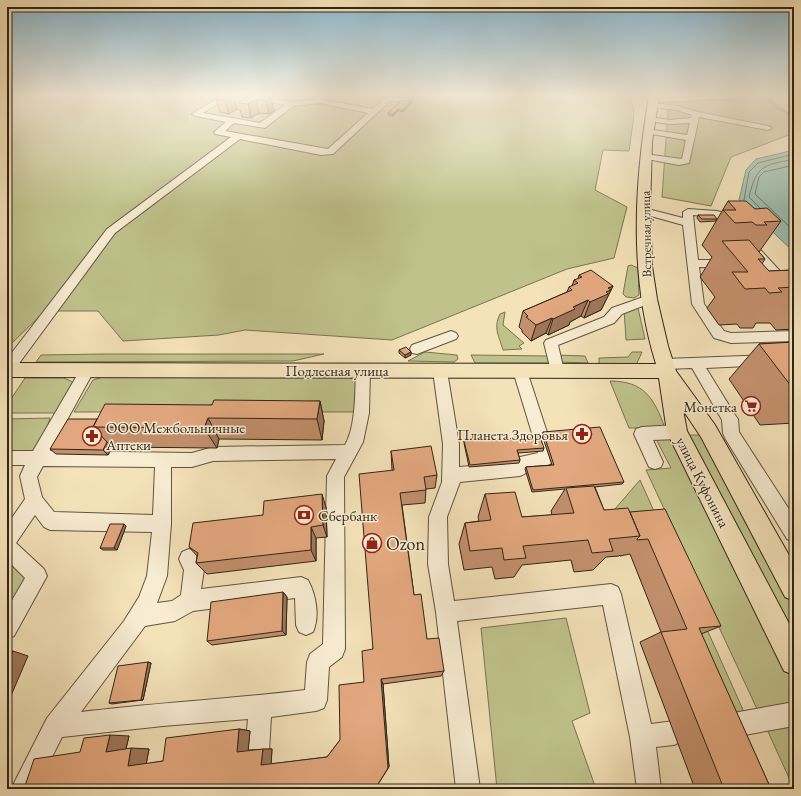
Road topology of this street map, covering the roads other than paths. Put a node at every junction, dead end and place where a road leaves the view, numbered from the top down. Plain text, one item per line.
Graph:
1 (224, 133) edge
2 (351, 133) edge
3 (649, 133) edge
4 (675, 133) edge
5 (691, 133) edge
6 (238, 136) junction
7 (690, 138) junction
8 (647, 156) junction
9 (644, 211) junction
10 (688, 223) junction
11 (729, 226) dead end
12 (745, 240) edge
13 (693, 263) junction
14 (768, 265) junction
15 (649, 299) junction
16 (792, 299) edge
17 (451, 336) dead end
18 (794, 336) edge
19 (417, 349) dead end
20 (794, 359) edge
21 (696, 363) junction
22 (666, 368) junction
23 (88, 369) junction
24 (7, 370) edge
25 (363, 371) junction
26 (440, 371) junction
27 (520, 371) junction
28 (557, 371) junction
29 (677, 432) junction
30 (349, 452) junction
31 (7, 458) edge
32 (38, 458) junction
33 (163, 460) junction
34 (654, 462) dead end
35 (451, 475) junction
36 (34, 501) junction
37 (162, 524) junction
38 (794, 533) edge
39 (7, 541) edge
40 (7, 547) edge
41 (189, 559) edge
42 (794, 588) edge
43 (190, 601) junction
44 (446, 612) junction
45 (139, 616) junction
46 (306, 625) dead end
47 (7, 630) edge
48 (794, 662) edge
49 (260, 707) junction
50 (794, 714) edge
51 (55, 726) junction
52 (713, 728) edge
53 (674, 733) dead end
54 (642, 737) junction
55 (257, 751) edge
56 (23, 789) edge
57 (468, 789) edge
58 (649, 789) edge

1 - 6 street
2 - 6 street
3 - 8 main road, Встречная улица
4 - 7 street
5 - 7 street
6 - 24 street
7 - 8 street
8 - 9 main road, Встречная улица
9 - 10 street
9 - 15 main road, Встречная улица
10 - 11 street
10 - 13 street
12 - 14 street
13 - 14 street
13 - 18 street
14 - 16 street
15 - 22 main road, Встречная улица
15 - 28 street
17 - 19 street
20 - 21 street
21 - 22 street
21 - 38 street
22 - 28 main road, Подлесная улица
22 - 29 main road, улица Куфонина
22 - 42 main road, улица Куфонина
23 - 24 main road, Подлесная улица
23 - 25 main road, Подлесная улица
23 - 32 street
25 - 26 main road, Подлесная улица
25 - 30 street
26 - 27 main road, Подлесная улица
26 - 35 street
27 - 28 main road, Подлесная улица
27 - 35 street
29 - 34 street
29 - 48 main road, улица Куфонина
30 - 33 street
30 - 49 street
31 - 32 street
32 - 33 street
32 - 36 street
33 - 37 street
35 - 44 street
36 - 37 street
36 - 39 street
37 - 45 street
40 - 47 street
41 - 43 street
43 - 45 street
43 - 46 street
44 - 54 street
44 - 57 street
45 - 51 street
49 - 51 street
49 - 55 street
50 - 52 street
51 - 56 street
53 - 54 street
54 - 58 street

